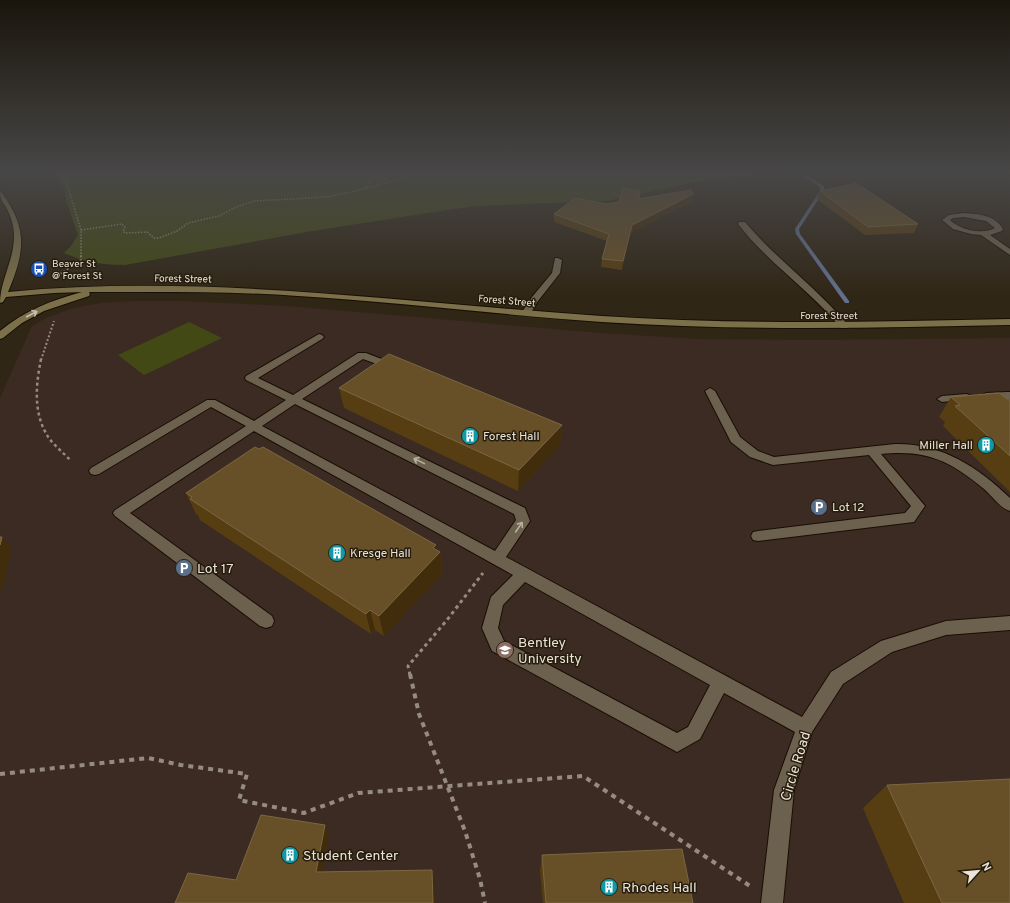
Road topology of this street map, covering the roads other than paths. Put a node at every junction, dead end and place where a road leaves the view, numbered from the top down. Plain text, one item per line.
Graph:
1 (13, 213) edge
2 (742, 224) dead end
3 (984, 233) junction
4 (1010, 253) edge
5 (558, 260) dead end
6 (112, 289) junction
7 (1, 297) edge
8 (527, 312) junction
9 (1010, 322) edge
10 (844, 326) junction
11 (0, 336) edge
12 (319, 337) dead end
13 (406, 372) edge
14 (710, 391) dead end
15 (1010, 397) edge
16 (942, 398) dead end
17 (293, 400) junction
18 (254, 426) junction
19 (872, 451) junction
20 (95, 471) dead end
21 (1010, 506) edge
22 (758, 536) dead end
23 (496, 558) junction
24 (524, 574) junction
25 (266, 621) dead end
26 (1010, 623) edge
27 (721, 682) junction
28 (805, 728) junction
29 (772, 902) edge

1 - 7 street
2 - 10 street
3 - 3 street
3 - 4 street
5 - 8 street
6 - 7 street, Forest Street
6 - 8 street, Forest Street
11 -> 6 street
8 - 10 street, Forest Street
9 - 10 street, Forest Street
12 - 17 street
13 - 17 street
14 - 19 street
15 - 16 street
17 - 18 street
23 -> 17 street
18 - 20 street
18 - 23 street
18 - 25 street
19 - 21 street
19 - 22 street
23 - 24 street
24 - 27 street
24 - 27 street
26 - 28 street, Circle Road
27 - 28 street
28 - 29 street, Circle Road

